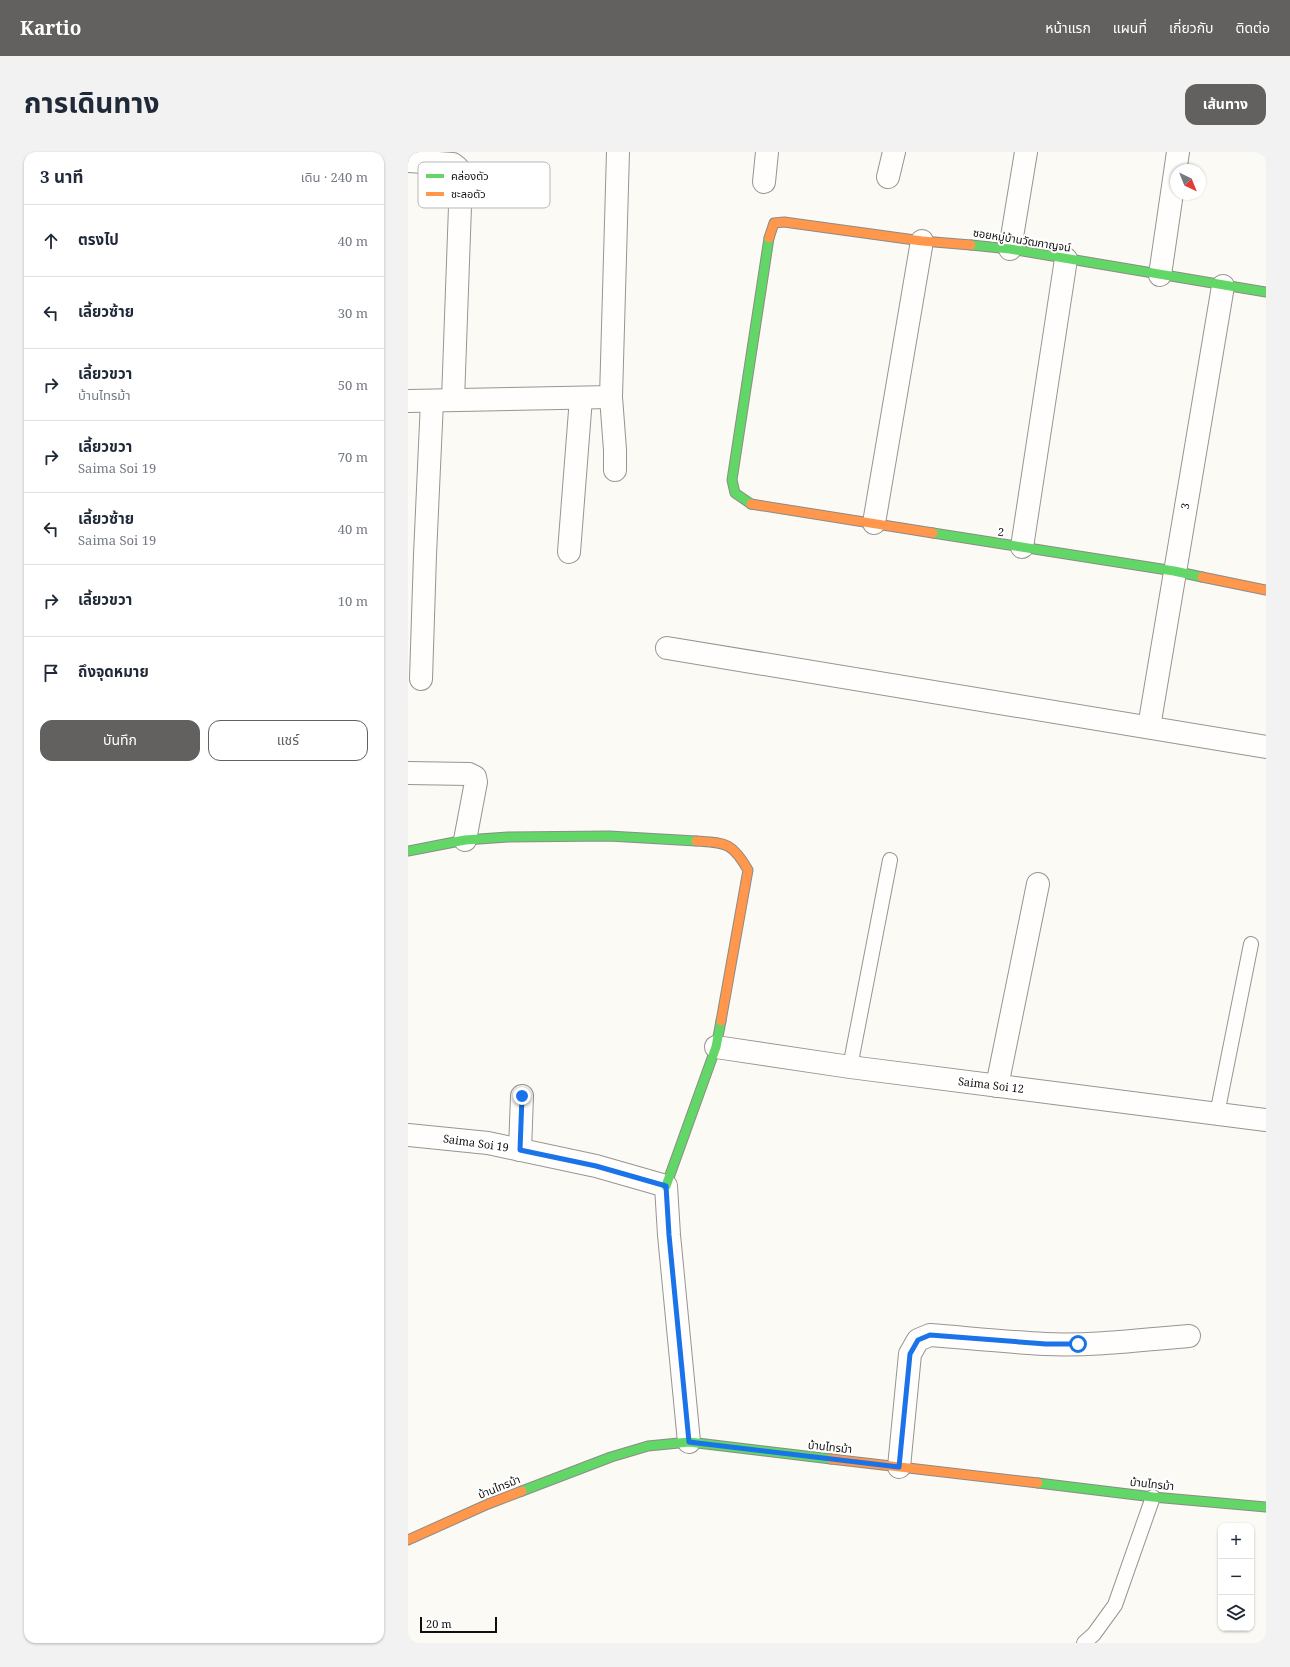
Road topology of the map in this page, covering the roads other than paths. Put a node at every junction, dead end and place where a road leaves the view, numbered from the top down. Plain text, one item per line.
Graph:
1 (618, 152) edge
2 (766, 152) edge
3 (894, 152) edge
4 (1026, 152) edge
5 (1178, 152) edge
6 (408, 161) edge
7 (423, 162) edge
8 (888, 177) dead end
9 (764, 182) dead end
10 (460, 208) edge
11 (922, 241) junction
12 (1010, 249) junction
13 (1066, 259) junction
14 (1160, 275) junction
15 (1223, 286) junction
16 (1266, 292) edge
17 (611, 397) junction
18 (581, 398) junction
19 (454, 400) junction
20 (408, 401) edge
21 (432, 401) junction
22 (615, 470) dead end
23 (735, 493) joint
24 (874, 523) junction
25 (1022, 547) junction
26 (569, 552) dead end
27 (1174, 571) junction
28 (1266, 590) edge
29 (667, 648) dead end
30 (421, 679) dead end
31 (1149, 727) junction
32 (1266, 747) edge
33 (408, 774) edge
34 (465, 840) junction
35 (408, 851) edge
36 (890, 860) dead end
37 (1038, 884) dead end
38 (1251, 944) dead end
39 (716, 1047) junction
40 (850, 1067) junction
41 (997, 1086) junction
42 (522, 1096) dead end
43 (1218, 1114) junction
44 (1266, 1120) edge
45 (408, 1135) edge
46 (520, 1150) junction
47 (666, 1186) junction
48 (1189, 1336) dead end
49 (689, 1442) junction
50 (899, 1467) junction
51 (1153, 1497) junction
52 (1266, 1507) edge
53 (408, 1540) edge
54 (1092, 1640) edge

1 - 17 street
2 - 9 street
3 - 8 street
4 - 12 street
5 - 14 street
6 - 7 street
10 - 19 street
11 - 12 street, ซอยหมู่บ้านวัฒกาญจน์
11 - 23 street, ซอยหมู่บ้านวัฒกาญจน์
11 - 24 street
12 - 13 street, ซอยหมู่บ้านวัฒกาญจน์
13 - 14 street, ซอยหมู่บ้านวัฒกาญจน์
13 - 25 street
14 - 15 street, ซอยหมู่บ้านวัฒกาญจน์
15 - 16 street, ซอยหมู่บ้านวัฒกาญจน์
15 - 27 street, 3
17 - 18 street
17 - 22 street
18 - 19 street
18 - 26 street
19 - 21 street
20 - 21 street
21 - 30 street
23 - 24 street, 2
24 - 25 street, 2
25 - 27 street, 2
27 - 28 street, 2
27 - 31 street, 3
29 - 31 street
31 - 32 street
33 - 34 street
34 - 35 street
34 - 39 street
36 - 40 lane
37 - 41 street
38 - 43 lane
39 - 40 street, Saima Soi 12
39 - 47 street
40 - 41 street, Saima Soi 12
41 - 43 street, Saima Soi 12
42 - 46 street
43 - 44 street, Saima Soi 12
45 - 46 street, Saima Soi 19
46 - 47 street, Saima Soi 19
47 - 49 street
48 - 50 street
49 - 50 street, บ้านไทรม้า
49 - 53 street, บ้านไทรม้า
50 - 51 street, บ้านไทรม้า
51 - 52 street, บ้านไทรม้า
51 - 54 lane

